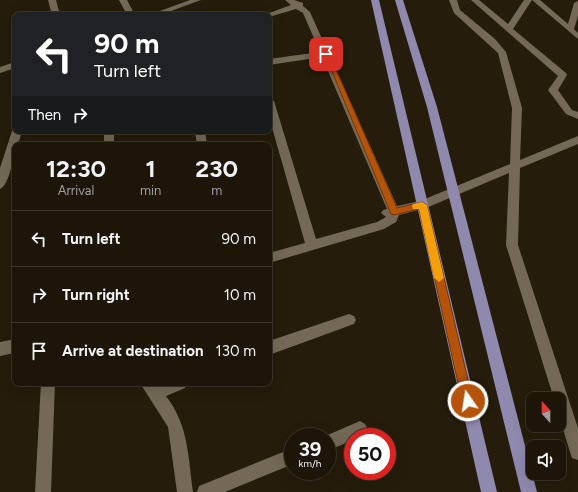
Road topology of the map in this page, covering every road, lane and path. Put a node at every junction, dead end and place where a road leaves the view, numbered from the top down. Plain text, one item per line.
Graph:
1 (52, 0) edge
2 (123, 0) edge
3 (197, 0) edge
4 (289, 0) edge
5 (375, 0) edge
6 (398, 0) edge
7 (454, 0) edge
8 (475, 0) edge
9 (528, 0) edge
10 (536, 0) edge
11 (578, 3) edge
12 (300, 6) junction
13 (55, 12) edge
14 (129, 12) edge
15 (163, 12) edge
16 (272, 14) edge
17 (509, 29) junction
18 (570, 30) junction
19 (578, 37) edge
20 (326, 54) junction
21 (272, 62) edge
22 (12, 66) edge
23 (0, 70) edge
24 (272, 112) edge
25 (578, 116) edge
26 (578, 140) edge
27 (12, 149) edge
28 (515, 166) junction
29 (0, 185) edge
30 (454, 192) junction
31 (422, 205) junction
32 (390, 213) junction
33 (312, 246) junction
34 (272, 257) edge
35 (349, 320) dead end
36 (12, 347) edge
37 (272, 347) edge
38 (0, 350) edge
39 (48, 386) edge
40 (163, 386) edge
41 (151, 388) edge
42 (578, 452) edge
43 (284, 460) edge
44 (42, 492) edge
45 (185, 492) edge
46 (205, 492) edge
47 (489, 492) edge
48 (529, 492) edge

1 - 13 street
2 - 14 street
3 - 15 street
4 - 12 street
5 - 31 main road
6 - 30 main road
7 - 28 street
8 - 17 street
9 - 17 street
10 - 18 street
11 - 18 street
12 - 16 street
12 - 20 street
17 - 25 street
18 - 19 street
20 - 21 street
20 - 32 street
22 - 23 street
24 - 33 street
26 - 28 street
27 - 29 street
28 - 30 street
28 - 42 street
30 - 31 street
30 - 48 main road
31 - 32 street
31 - 47 main road
32 - 33 street
33 - 34 street
35 - 37 street
36 - 38 street
39 - 44 street
40 - 41 street
41 - 45 street
43 - 46 street

